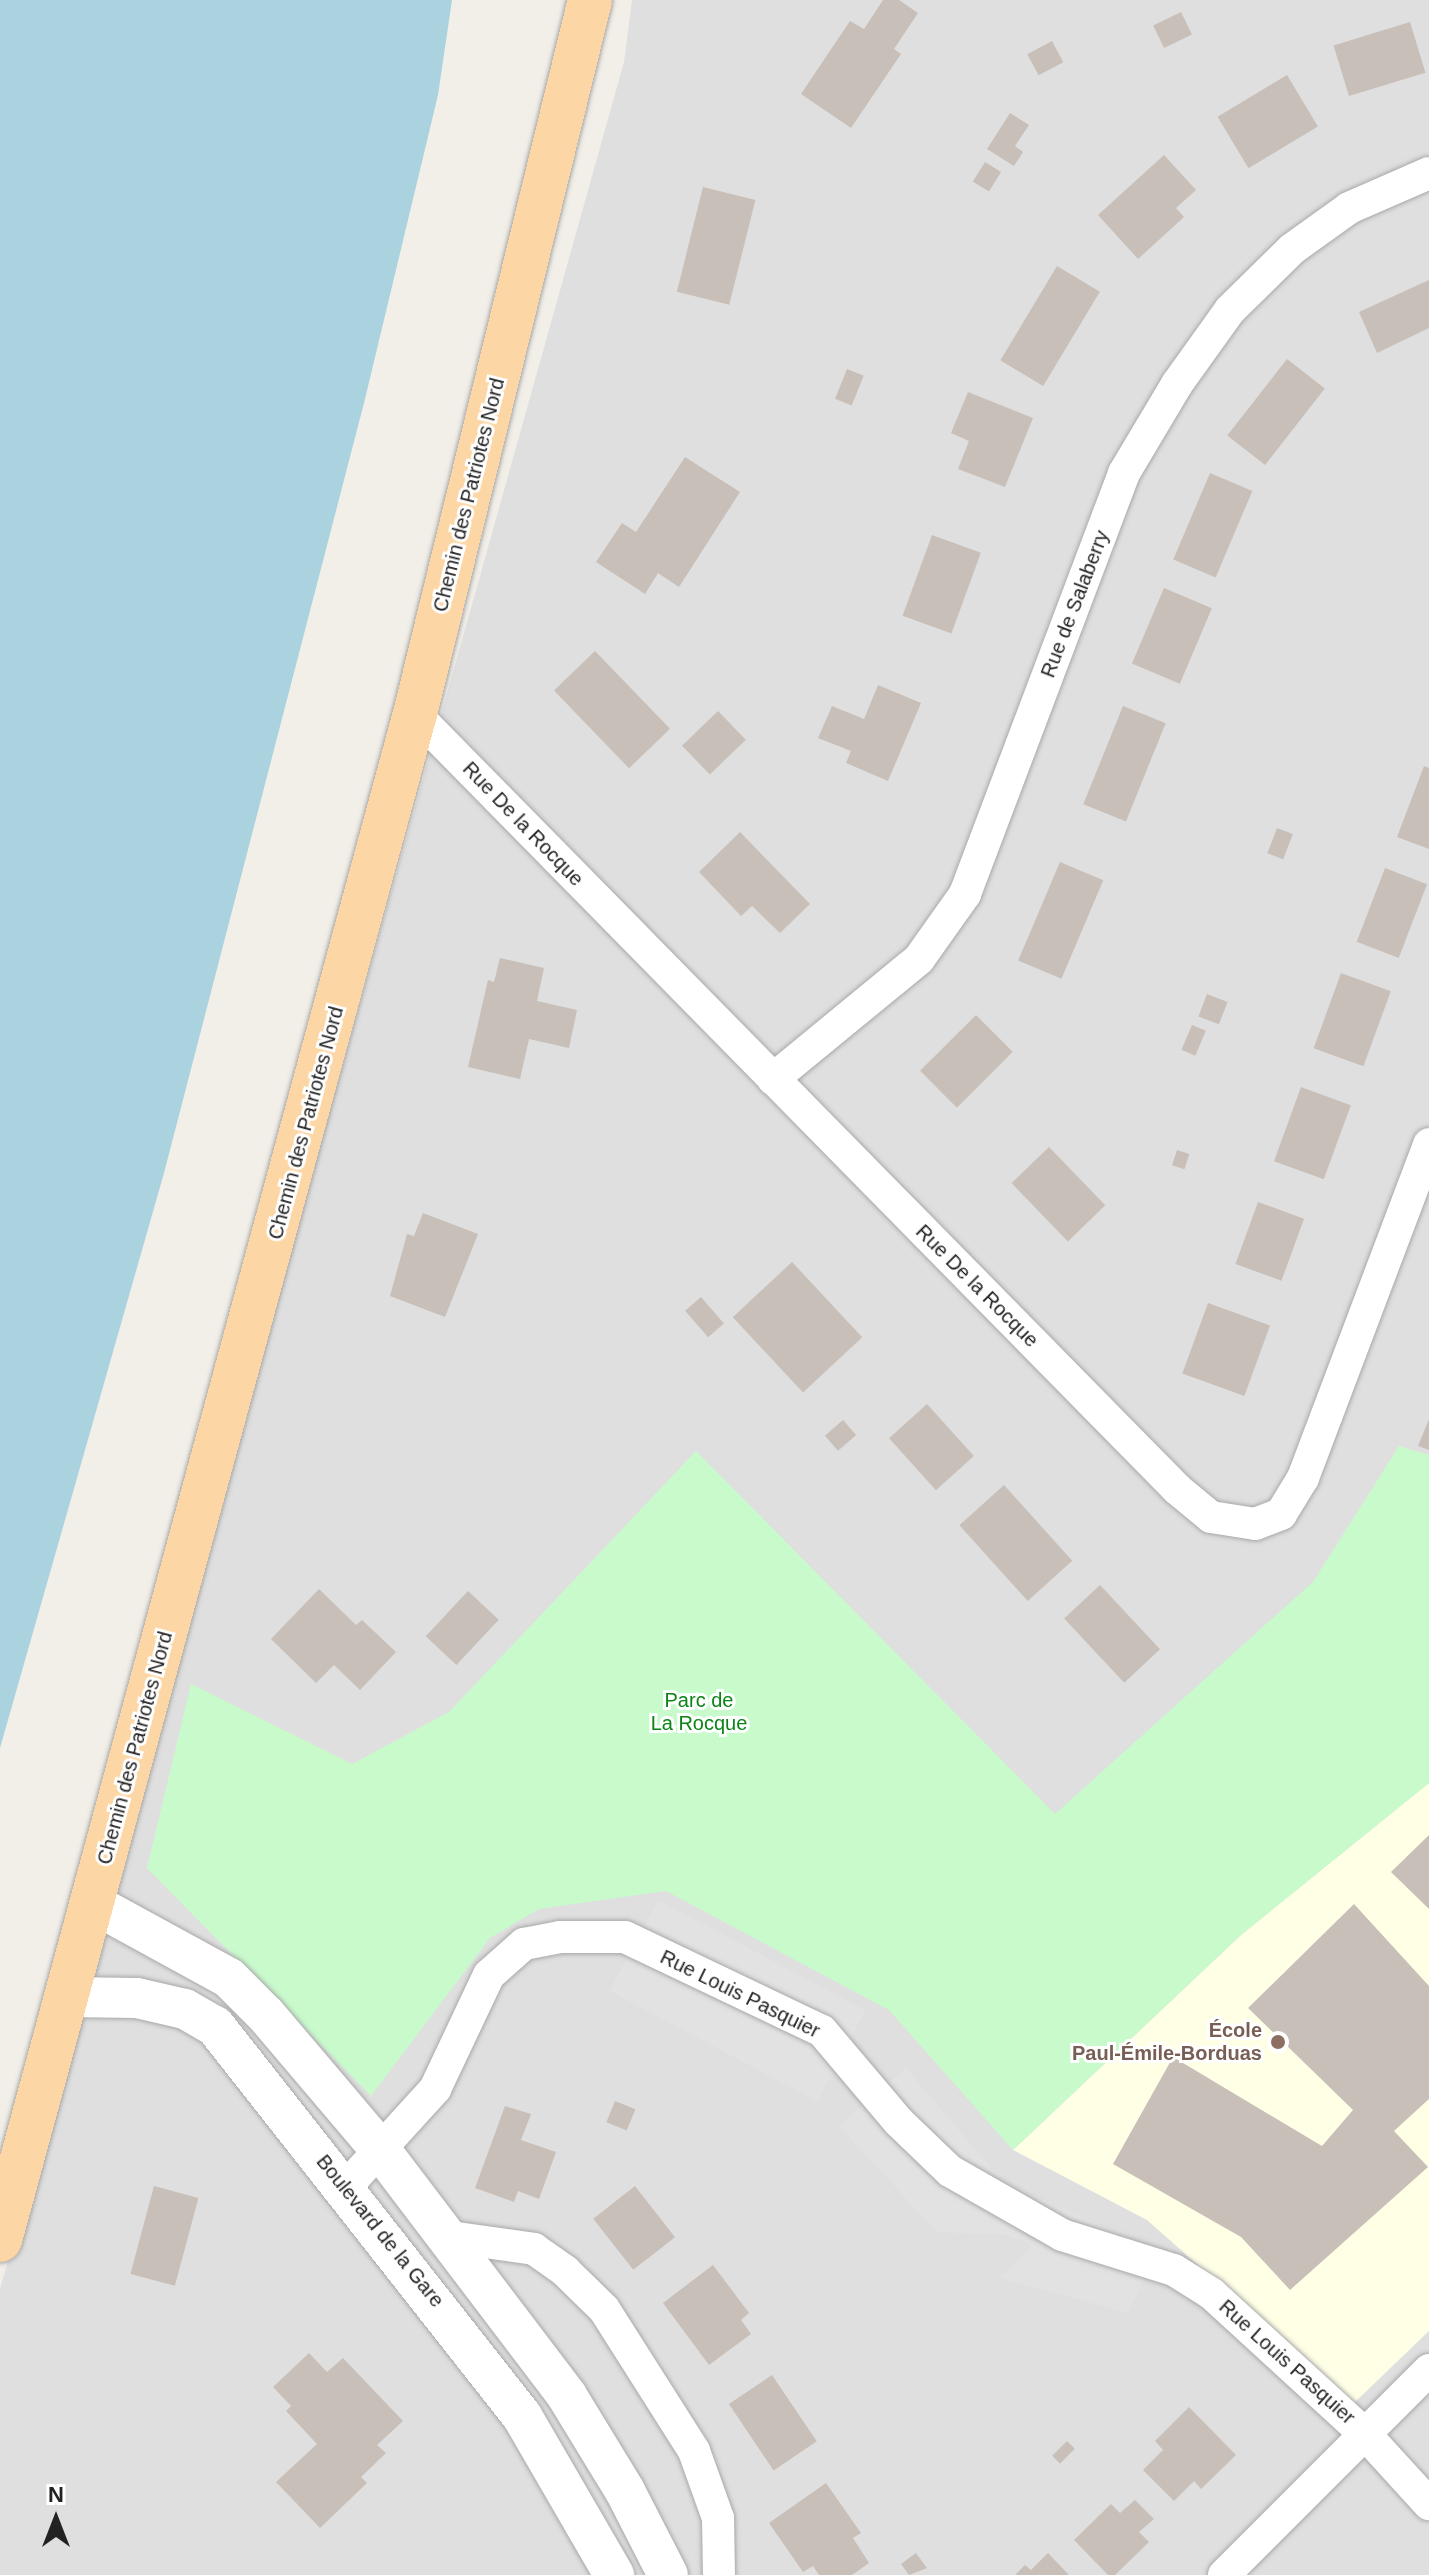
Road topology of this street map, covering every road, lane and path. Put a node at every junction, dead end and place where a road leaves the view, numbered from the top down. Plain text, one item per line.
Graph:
1 (590, 0) edge
2 (1429, 173) edge
3 (415, 714) junction
4 (773, 1079) junction
5 (1429, 1144) edge
6 (92, 1903) junction
7 (66, 1997) junction
8 (382, 2152) junction
9 (345, 2188) junction
10 (443, 2236) junction
11 (0, 2240) edge
12 (1429, 2370) edge
13 (1365, 2434) junction
14 (1429, 2504) edge
15 (614, 2575) edge
16 (668, 2575) edge
17 (719, 2575) edge
18 (1224, 2575) edge

1 - 3 main road, Chemin des Patriotes Nord
2 - 4 street, Rue de Salaberry
3 - 4 street, Rue De la Rocque
3 - 6 main road, Chemin des Patriotes Nord
4 - 5 street, Rue De la Rocque
6 - 7 main road, Chemin des Patriotes Nord
6 - 8 street
7 - 9 street, Boulevard de la Gare
7 - 11 main road, Chemin des Patriotes Nord
8 - 9 street, Rue Louis Pasquier
8 - 10 street
8 - 13 street, Rue Louis Pasquier
9 - 15 street, Boulevard de la Gare
10 - 16 street
10 - 17 street
12 - 13 street
13 - 14 street, Rue Louis Pasquier
13 - 18 street

